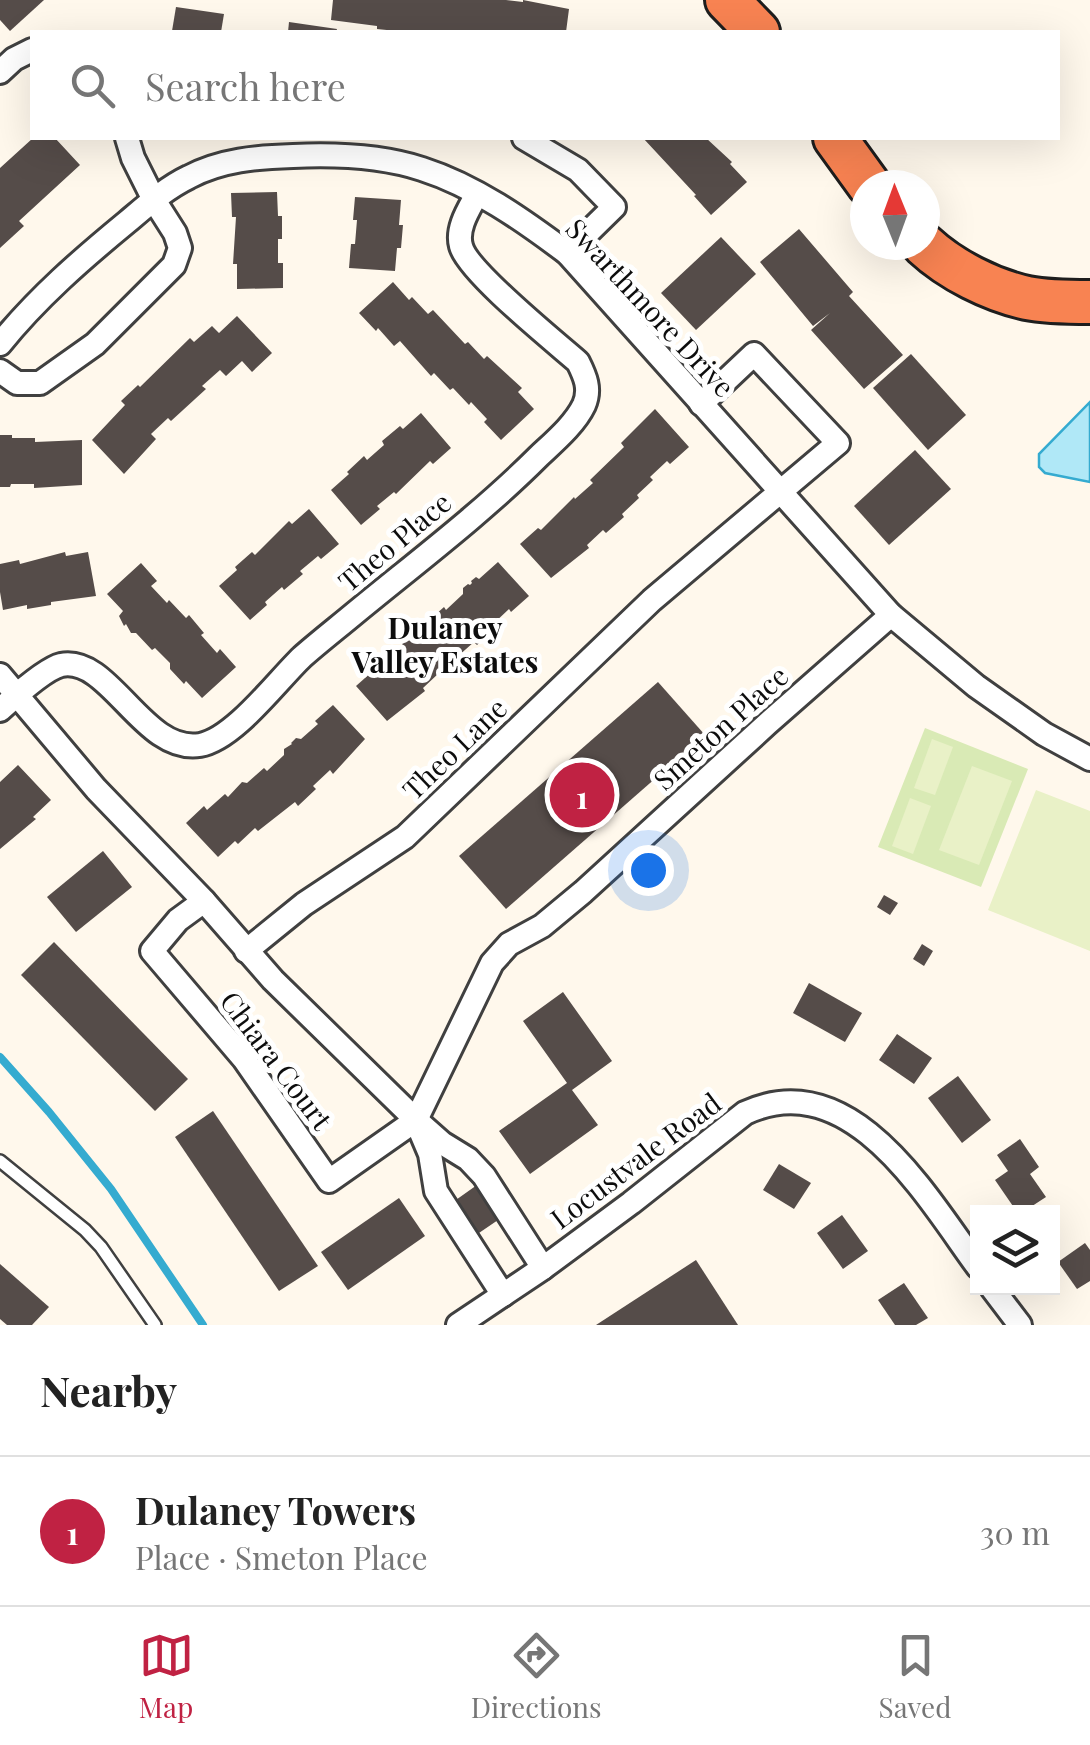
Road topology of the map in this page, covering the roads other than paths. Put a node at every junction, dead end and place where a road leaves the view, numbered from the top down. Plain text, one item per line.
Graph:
1 (727, 0) edge
2 (756, 30) edge
3 (30, 51) edge
4 (0, 72) edge
5 (127, 140) edge
6 (527, 140) edge
7 (836, 140) edge
8 (380, 148) edge
9 (858, 170) edge
10 (478, 194) junction
11 (154, 200) junction
12 (568, 252) junction
13 (940, 256) edge
14 (1090, 302) edge
15 (0, 344) edge
16 (0, 371) edge
17 (701, 404) junction
18 (779, 490) junction
19 (891, 615) junction
20 (0, 676) edge
21 (9, 702) edge
22 (1090, 760) edge
23 (204, 902) junction
24 (246, 951) junction
25 (416, 1120) junction
26 (0, 1161) edge
27 (970, 1256) edge
28 (543, 1268) junction
29 (503, 1295) junction
30 (997, 1295) edge
31 (155, 1325) edge
32 (458, 1325) edge
33 (1020, 1325) edge

1 - 2 highway
3 - 4 street
5 - 11 street
6 - 12 street
7 - 9 highway
8 - 10 street, Swarthmore Drive
8 - 11 street, Swarthmore Drive
10 - 12 street, Swarthmore Drive
10 - 21 street, Theo Place
11 - 15 street, Swarthmore Drive
11 - 16 street
12 - 17 street, Swarthmore Drive
13 - 14 highway
17 - 18 street, Swarthmore Drive
17 - 18 street, Theo Lane
18 - 19 street, Swarthmore Drive
18 - 24 street, Theo Lane
19 - 22 street, Swarthmore Drive
19 - 25 street, Smeton Place
20 - 21 street
21 - 23 street
23 - 24 street
23 - 25 street, Chiara Court
24 - 25 street
25 - 28 street
25 - 29 street
26 - 31 lane
27 - 28 street, Locustvale Road
28 - 29 street, Locustvale Road
29 - 32 street, Locustvale Road
30 - 33 street

